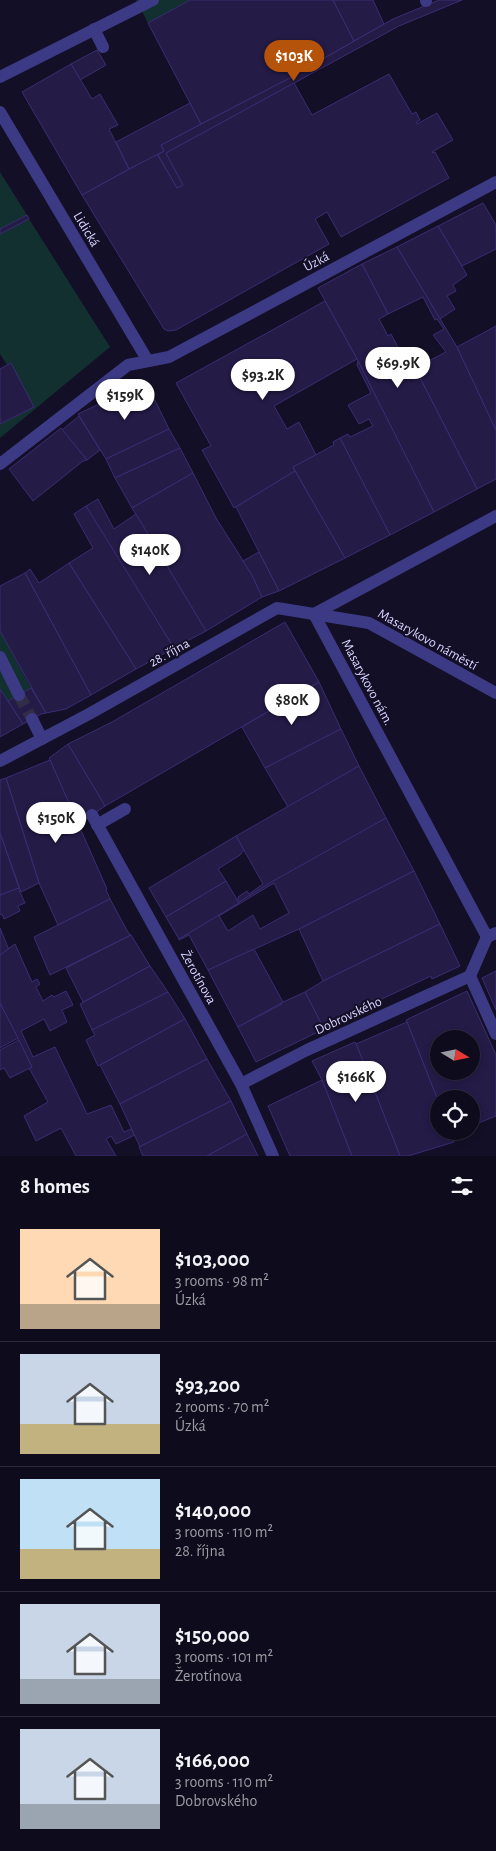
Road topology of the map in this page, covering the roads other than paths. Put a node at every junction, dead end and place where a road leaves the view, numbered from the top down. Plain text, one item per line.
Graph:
1 (153, 0) edge
2 (94, 30) junction
3 (103, 47) dead end
4 (0, 77) edge
5 (0, 112) edge
6 (496, 182) edge
7 (148, 361) junction
8 (0, 464) edge
9 (496, 516) edge
10 (314, 614) junction
11 (0, 657) edge
12 (496, 694) edge
13 (19, 695) tunnel mouth
14 (32, 719) tunnel mouth
15 (42, 739) junction
16 (0, 761) edge
17 (125, 809) dead end
18 (492, 935) edge
19 (470, 976) junction
20 (496, 1034) edge
21 (241, 1084) junction
22 (273, 1156) edge

1 - 2 street
2 - 3 street
2 - 4 street
5 - 7 street, Lidická
6 - 7 street, Úzká
7 - 8 street
9 - 10 street
10 - 12 street, Masarykovo náměstí
10 - 15 street, 28. října
10 - 18 street, Masarykovo nám.
11 - 13 street
14 - 15 street
15 - 16 street, 28. října
17 - 21 street, Žerotínova
18 - 19 street
19 - 20 street
19 - 21 street, Dobrovského
21 - 22 street, Žerotínova

